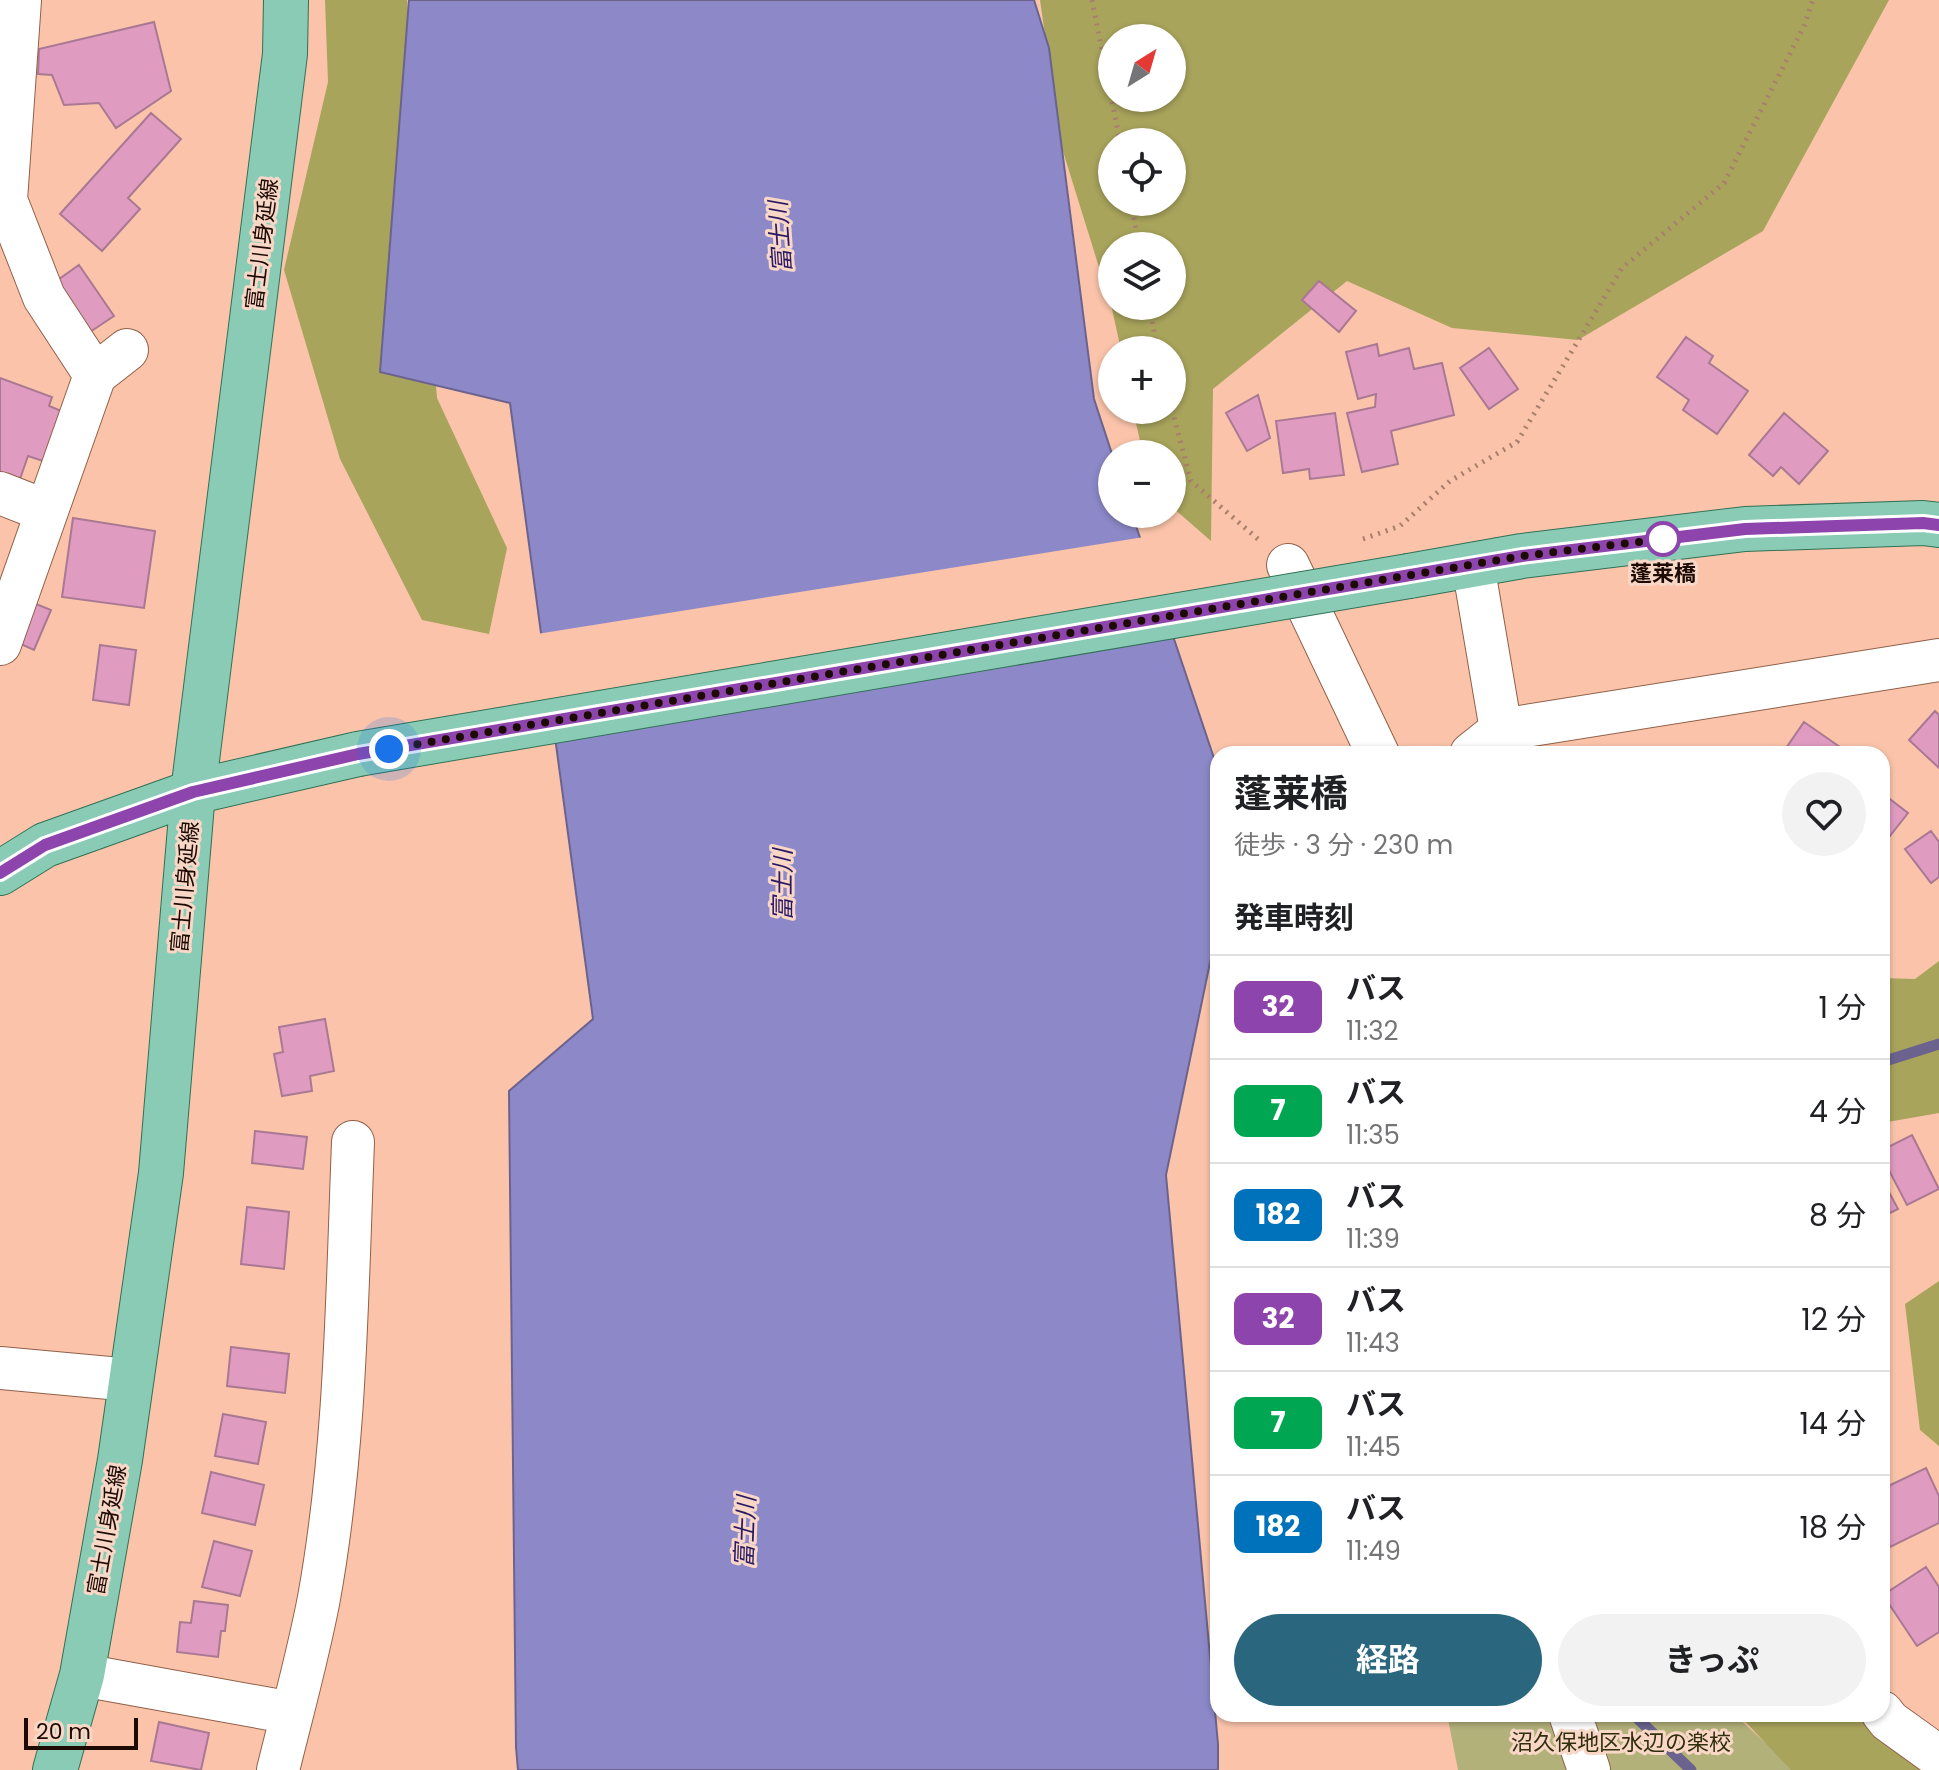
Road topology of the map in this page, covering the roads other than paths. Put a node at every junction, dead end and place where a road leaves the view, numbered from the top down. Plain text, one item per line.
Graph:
1 (20, 0) edge
2 (286, 0) edge
3 (0, 493) edge
4 (46, 511) junction
5 (1939, 525) edge
6 (1288, 565) road end
7 (1473, 565) junction
8 (0, 644) edge
9 (1939, 660) edge
10 (1486, 742) edge
11 (1374, 746) edge
12 (193, 792) junction
13 (0, 873) edge
14 (353, 1142) dead end
15 (0, 1368) edge
16 (131, 1380) junction
17 (82, 1675) junction
18 (292, 1713) junction
19 (1573, 1722) edge
20 (1890, 1722) edge
21 (1939, 1757) edge
22 (55, 1770) edge
23 (278, 1770) edge
24 (1589, 1770) edge

1 - 4 street
2 - 12 main road, 富士川身延線
3 - 4 street
4 - 8 street
5 - 7 main road
6 - 11 street
7 - 10 street
7 - 12 main road, bridge
9 - 10 street
12 - 13 main road
12 - 16 main road, 富士川身延線
14 - 18 street
15 - 16 street
16 - 17 main road, 富士川身延線
17 - 18 street
17 - 22 main road, 富士川身延線
18 - 23 street
19 - 24 street
20 - 21 street

